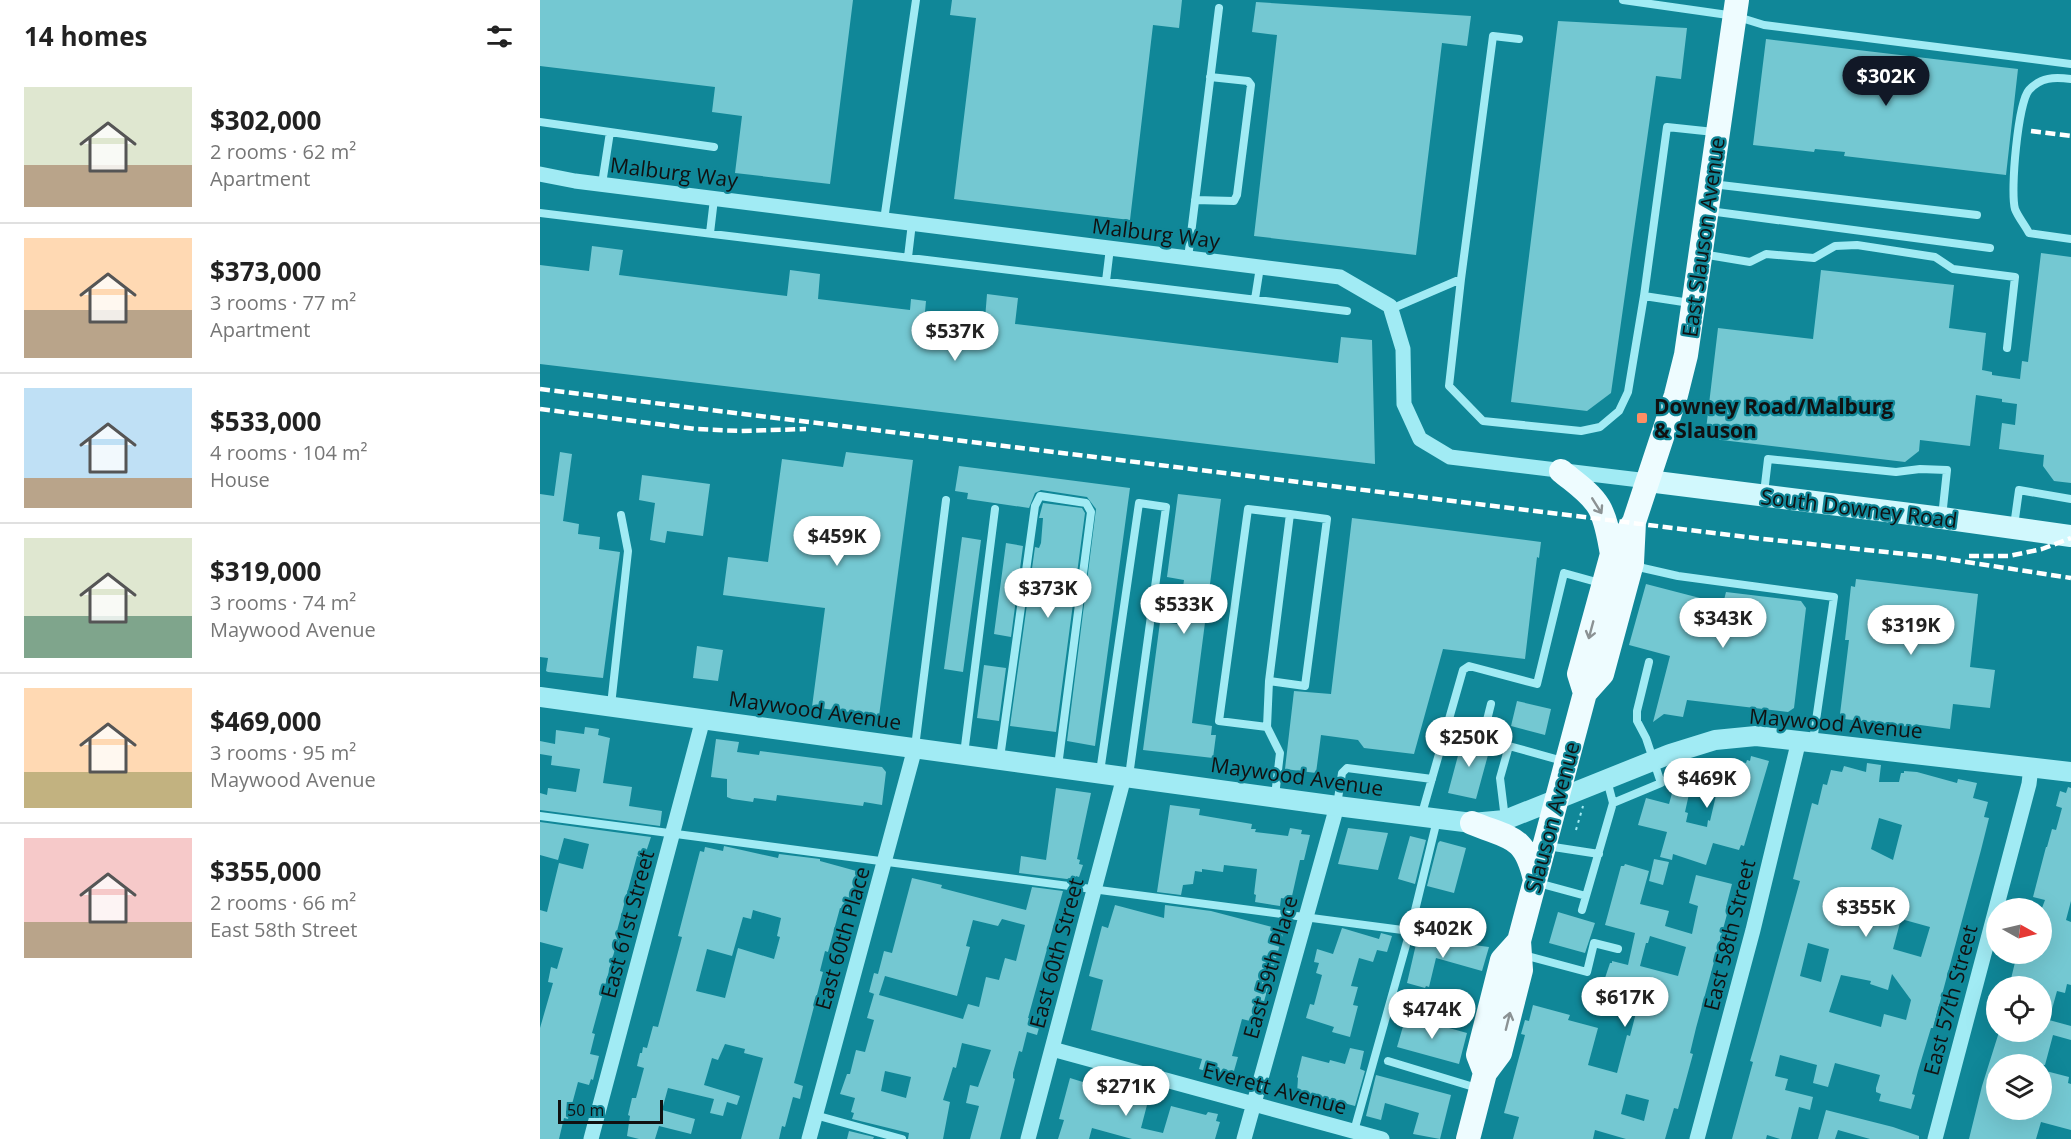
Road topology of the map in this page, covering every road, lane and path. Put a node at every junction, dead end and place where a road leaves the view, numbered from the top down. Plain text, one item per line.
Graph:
1 (916, 0) edge
2 (1623, 0) edge
3 (1219, 8) dead end
4 (1736, 8) edge
5 (1519, 39) dead end
6 (2071, 64) edge
7 (1210, 77) junction
8 (2071, 79) edge
9 (540, 122) edge
10 (610, 132) junction
11 (1718, 132) junction
12 (714, 147) dead end
13 (540, 175) edge
14 (603, 184) junction
15 (1711, 184) junction
16 (714, 199) junction
17 (1195, 200) junction
18 (1707, 211) junction
19 (540, 213) edge
20 (1977, 215) dead end
21 (884, 220) junction
22 (912, 224) junction
23 (710, 233) junction
24 (2071, 239) edge
25 (1110, 248) junction
26 (1990, 248) dead end
27 (1701, 254) junction
28 (908, 258) junction
29 (1188, 258) junction
30 (1260, 267) junction
31 (1461, 279) junction
32 (1106, 281) junction
33 (1644, 296) junction
34 (1255, 299) junction
35 (1693, 303) junction
36 (1391, 309) junction
37 (1347, 310) dead end
38 (2007, 348) dead end
39 (1561, 471) junction
40 (1649, 476) junction
41 (1764, 496) junction
42 (2071, 499) edge
43 (946, 500) dead end
44 (995, 509) dead end
45 (1290, 514) junction
46 (621, 515) dead end
47 (1942, 518) junction
48 (2014, 529) junction
49 (2071, 536) edge
50 (1622, 560) junction
51 (1604, 585) junction
52 (1649, 662) dead end
53 (1269, 681) junction
54 (1585, 693) junction
55 (540, 697) edge
56 (1491, 704) dead end
57 (611, 706) junction
58 (703, 719) junction
59 (1267, 727) junction
60 (1806, 741) junction
61 (1509, 746) junction
62 (915, 748) junction
63 (963, 755) junction
64 (1000, 760) junction
65 (1653, 760) junction
66 (1566, 762) junction
67 (2031, 767) junction
68 (1058, 768) junction
69 (2071, 772) edge
70 (1099, 774) junction
71 (1126, 777) junction
72 (1432, 779) junction
73 (1607, 779) junction
74 (1275, 798) junction
75 (1556, 799) junction
76 (1584, 801) dead end
77 (1613, 803) junction
78 (1337, 806) junction
79 (540, 816) edge
80 (1429, 818) junction
81 (1505, 820) junction
82 (1472, 823) junction
83 (1576, 830) dead end
84 (673, 833) junction
85 (1544, 846) junction
86 (1599, 854) junction
87 (885, 861) junction
88 (1535, 881) junction
89 (1094, 890) junction
90 (1586, 896) junction
91 (1582, 910) dead end
92 (1306, 917) junction
93 (1410, 931) junction
94 (1520, 948) junction
95 (1618, 949) dead end
96 (1052, 1049) junction
97 (1388, 1061) dead end
98 (1483, 1082) junction
99 (1253, 1104) junction
100 (815, 1115) junction
101 (1354, 1131) junction
102 (591, 1139) edge
103 (808, 1139) edge
104 (902, 1139) edge
105 (1028, 1139) edge
106 (1244, 1139) edge
107 (1382, 1139) edge
108 (1468, 1139) edge
109 (1697, 1139) edge
110 (1935, 1139) edge

1 - 21 lane
2 - 4 lane
3 - 7 lane
4 - 6 lane
4 - 11 main road, East Slauson Avenue
5 - 31 lane
7 - 17 lane
7 - 17 lane
8 - 24 lane
9 - 10 lane
10 - 12 lane
10 - 14 lane
11 - 15 main road, East Slauson Avenue
11 - 33 lane
13 - 14 street, Malburg Way
14 - 16 street, Malburg Way
15 - 18 main road, East Slauson Avenue
15 - 20 lane
16 - 21 street, Malburg Way
16 - 23 lane
17 - 29 lane
18 - 26 lane
18 - 27 main road, East Slauson Avenue
19 - 23 lane
21 - 22 street, Malburg Way
22 - 25 street, Malburg Way
22 - 28 lane
23 - 28 lane
25 - 29 street, Malburg Way
25 - 32 lane
27 - 35 main road, East Slauson Avenue
27 - 38 lane
28 - 32 lane
29 - 30 street, Malburg Way
30 - 34 lane
30 - 36 street, Malburg Way
31 - 33 lane
31 - 36 lane
32 - 34 lane
33 - 35 lane
34 - 37 lane
35 - 40 main road, East Slauson Avenue
36 - 39 street
39 - 40 street
39 -> 50 main road
40 - 41 main road, South Downey Road
40 - 50 main road, Slauson Avenue
41 - 47 main road, South Downey Road
41 - 47 lane
42 - 48 lane
43 - 62 lane
44 - 63 lane
45 - 53 lane
45 - 53 lane
45 - 59 lane
46 - 57 lane
47 - 48 main road, South Downey Road
48 - 49 main road, South Downey Road
50 - 51 main road, Slauson Avenue
50 - 54 main road, Slauson Avenue
50 - 60 lane
51 -> 54 main road, Slauson Avenue
51 - 72 lane
52 - 65 lane
53 - 59 lane
54 - 66 main road, Slauson Avenue
55 - 57 street, Maywood Avenue
56 - 61 lane
57 - 58 street, Maywood Avenue
58 - 62 street, Maywood Avenue
58 - 84 street, East 61st Street
59 - 74 lane
60 - 65 street, Maywood Avenue
60 - 67 street, Maywood Avenue
60 - 109 street, East 58th Street
61 - 66 lane
61 - 81 lane
62 - 63 street, Maywood Avenue
62 - 87 street, East 60th Place
63 - 64 street, Maywood Avenue
64 - 68 street, Maywood Avenue
64 - 68 lane
65 - 73 street, Maywood Avenue
65 - 77 lane
66 - 75 main road, Slauson Avenue
67 - 69 street, Maywood Avenue
67 - 110 street, East 57th Street
68 - 70 street, Maywood Avenue
70 - 71 street, Maywood Avenue
70 - 71 lane
71 - 74 street, Maywood Avenue
71 - 89 street, East 60th Street
72 - 78 lane
72 - 80 lane
73 - 75 street, Maywood Avenue
73 - 77 lane
74 - 78 street, Maywood Avenue
75 - 81 street, Maywood Avenue
75 - 85 main road, Slauson Avenue
76 - 83 path
77 - 86 lane
78 - 80 street, Maywood Avenue
78 - 92 street, East 59th Place
79 - 84 lane
80 - 82 street, Maywood Avenue
80 - 93 lane
81 - 82 street, Maywood Avenue
82 - 88 main road
84 - 87 lane
84 - 102 street, East 61st Street
85 - 86 lane
85 - 88 main road, Slauson Avenue
86 - 90 lane
87 - 89 lane
87 - 100 street, East 60th Place
88 - 90 lane
88 - 94 main road, Slauson Avenue
89 - 92 lane
89 - 96 street, East 60th Street
90 - 91 lane
92 - 93 lane
92 - 99 street, East 59th Place
93 - 101 lane
94 - 95 lane
94 - 98 main road, Slauson Avenue
96 - 99 street, Everett Avenue
96 - 105 street, East 60th Street
97 - 98 lane
98 - 108 main road, Slauson Avenue
99 - 101 street, Everett Avenue
99 - 106 street, East 59th Place
100 - 103 street, East 60th Place
100 - 104 lane
101 - 107 street, Everett Avenue

